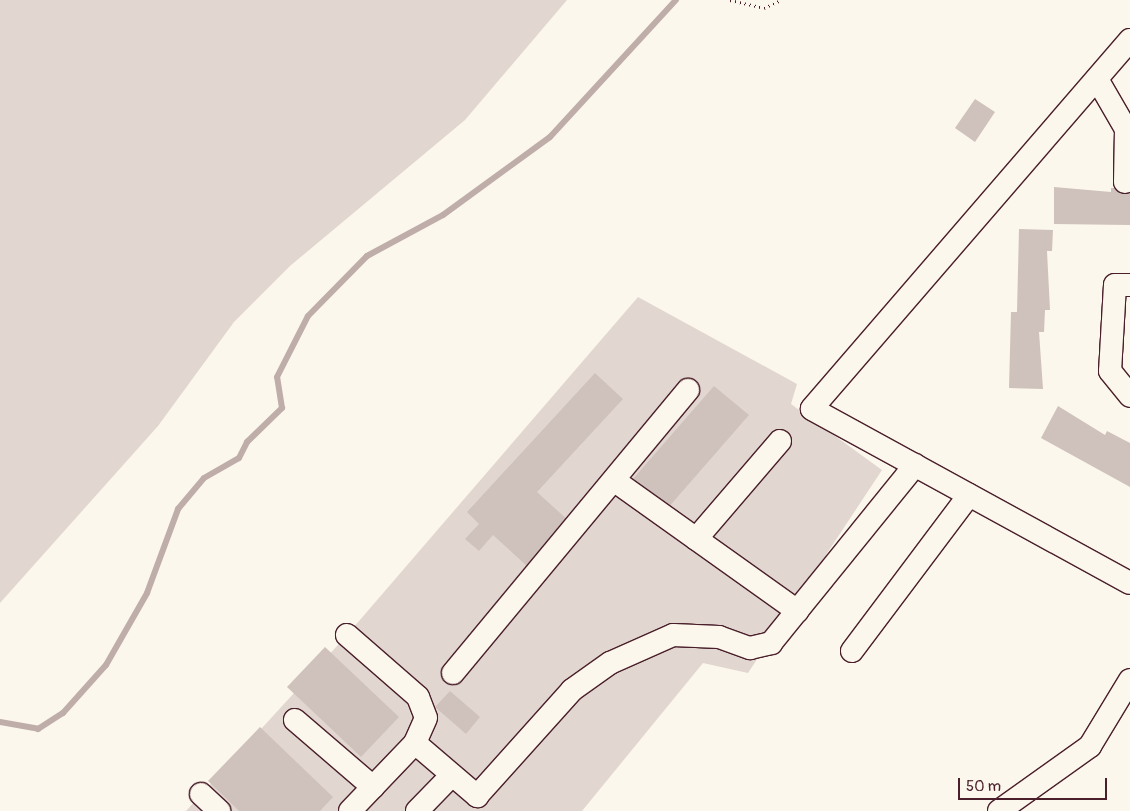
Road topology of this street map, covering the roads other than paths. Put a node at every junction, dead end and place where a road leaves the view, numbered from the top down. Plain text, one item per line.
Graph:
1 (1130, 40) edge
2 (1097, 79) junction
3 (1125, 182) dead end
4 (1113, 284) edge
5 (688, 390) dead end
6 (1130, 396) edge
7 (780, 441) dead end
8 (915, 465) junction
9 (615, 480) junction
10 (969, 495) junction
11 (696, 539) junction
12 (1130, 583) edge
13 (797, 611) junction
14 (347, 635) dead end
15 (852, 651) dead end
16 (453, 673) dead end
17 (1130, 680) edge
18 (295, 720) dead end
19 (415, 743) junction
20 (452, 775) junction
21 (373, 787) junction
22 (201, 794) dead end
23 (219, 811) edge
24 (350, 811) edge
25 (416, 811) edge
26 (999, 811) edge

1 - 2 street
2 - 3 street
2 - 8 street
4 - 6 street
5 - 9 street
7 - 11 street
8 - 10 street
8 - 13 street
9 - 11 street
9 - 16 street
10 - 12 street
10 - 15 street
11 - 13 street
13 - 20 street
14 - 19 street
17 - 26 street
18 - 21 street
19 - 20 street
19 - 21 street
20 - 25 street
21 - 24 street
22 - 23 street

